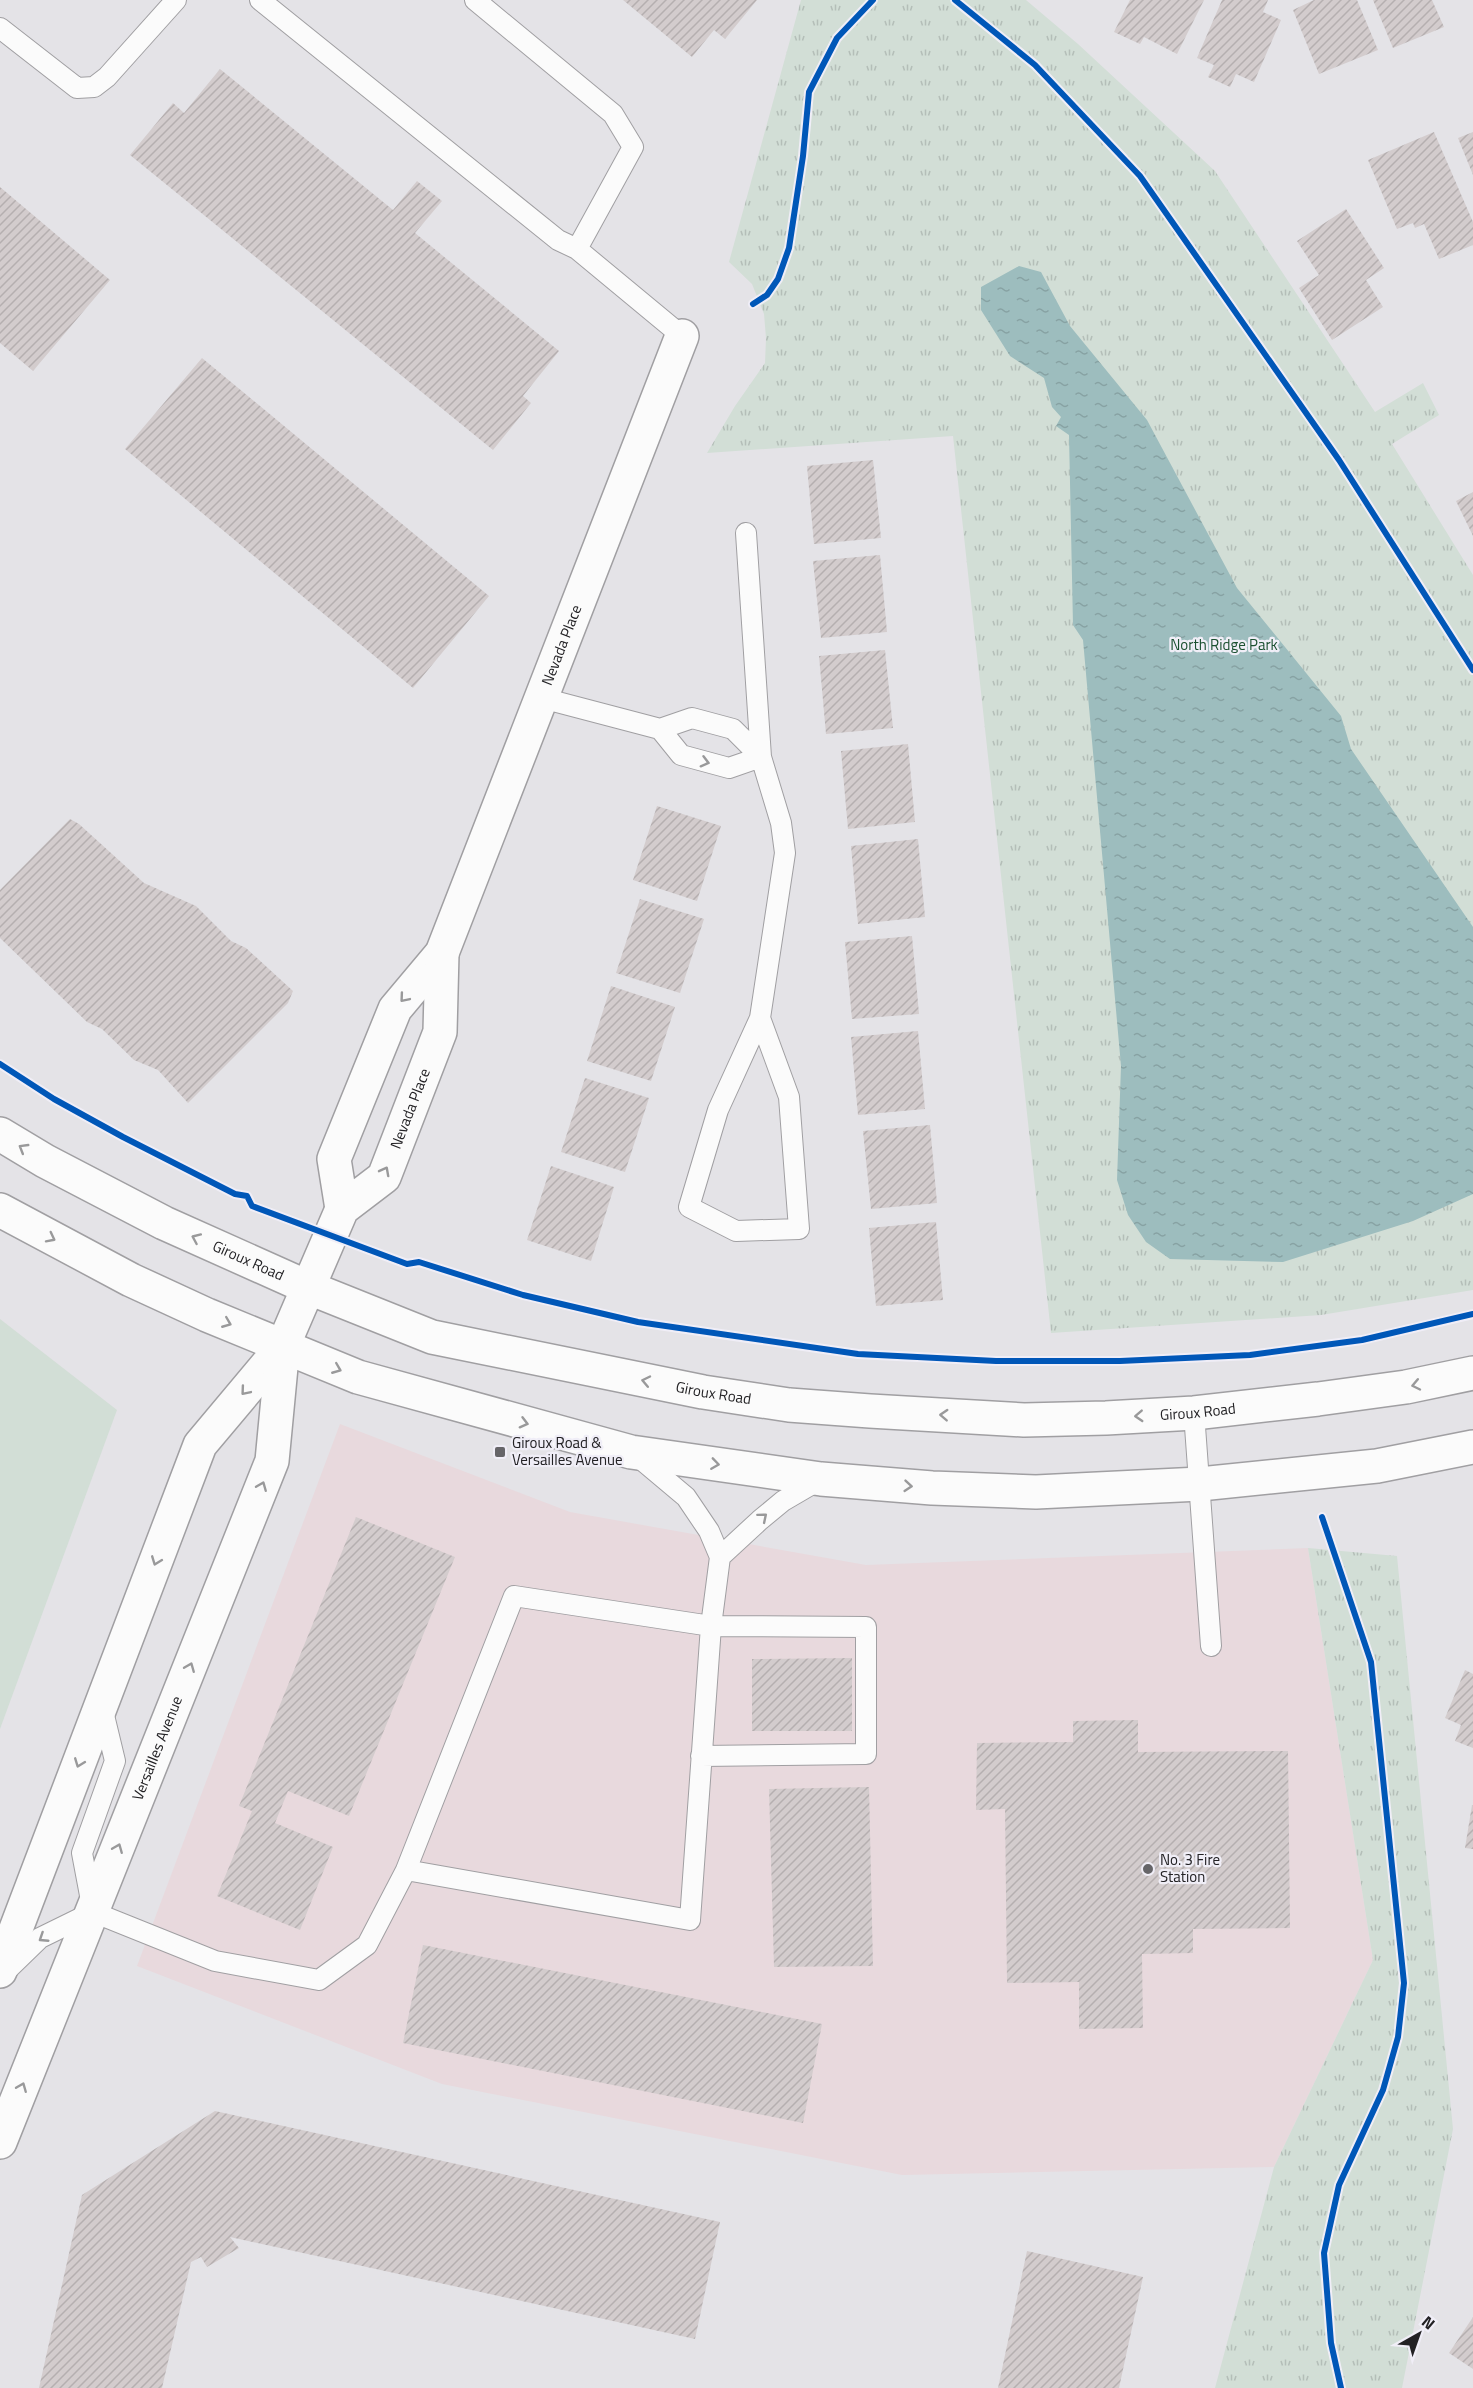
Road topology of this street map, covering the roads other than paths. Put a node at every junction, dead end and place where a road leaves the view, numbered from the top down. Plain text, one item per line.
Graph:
1 (176, 0) edge
2 (260, 0) edge
3 (475, 0) edge
4 (0, 27) edge
5 (577, 249) junction
6 (682, 336) joint
7 (746, 533) dead end
8 (542, 698) junction
9 (660, 729) junction
10 (761, 757) junction
11 (442, 953) junction
12 (760, 1018) junction
13 (0, 1134) edge
14 (342, 1209) junction
15 (0, 1210) edge
16 (307, 1287) junction
17 (283, 1346) junction
18 (1473, 1373) edge
19 (1194, 1413) junction
20 (1473, 1448) edge
21 (631, 1452) junction
22 (821, 1479) junction
23 (1200, 1484) junction
24 (720, 1557) junction
25 (711, 1626) junction
26 (1211, 1646) dead end
27 (102, 1704) junction
28 (701, 1756) junction
29 (406, 1870) junction
30 (93, 1912) junction
31 (0, 1971) edge
32 (0, 1976) edge
33 (0, 2142) edge

1 - 4 lane
2 - 5 lane
3 - 5 lane
5 - 6 lane
6 - 8 main road, Nevada Place
7 - 10 lane
8 - 9 lane
8 - 11 main road, Nevada Place
9 - 10 lane
9 -> 10 lane
10 - 12 lane
11 -> 14 main road, Nevada Place
14 -> 11 main road, Nevada Place
12 - 12 lane
16 -> 13 main road, Giroux Road
14 - 16 main road, Nevada Place
15 -> 17 main road
16 - 17 main road, Versailles Avenue
19 -> 16 main road, Giroux Road
17 -> 21 main road
17 -> 27 main road, Versailles Avenue
30 -> 17 main road, Versailles Avenue
18 -> 19 main road, Giroux Road
19 - 23 lane
20 - 23 main road
21 -> 22 main road
21 - 24 lane
22 -> 23 main road
24 -> 22 lane
23 - 26 lane
24 - 25 lane
25 - 28 lane
25 - 28 lane
25 - 29 lane
27 - 30 lane
27 -> 31 main road, Versailles Avenue
28 - 29 lane
29 - 30 lane
30 -> 32 lane
33 -> 30 main road, Versailles Avenue

